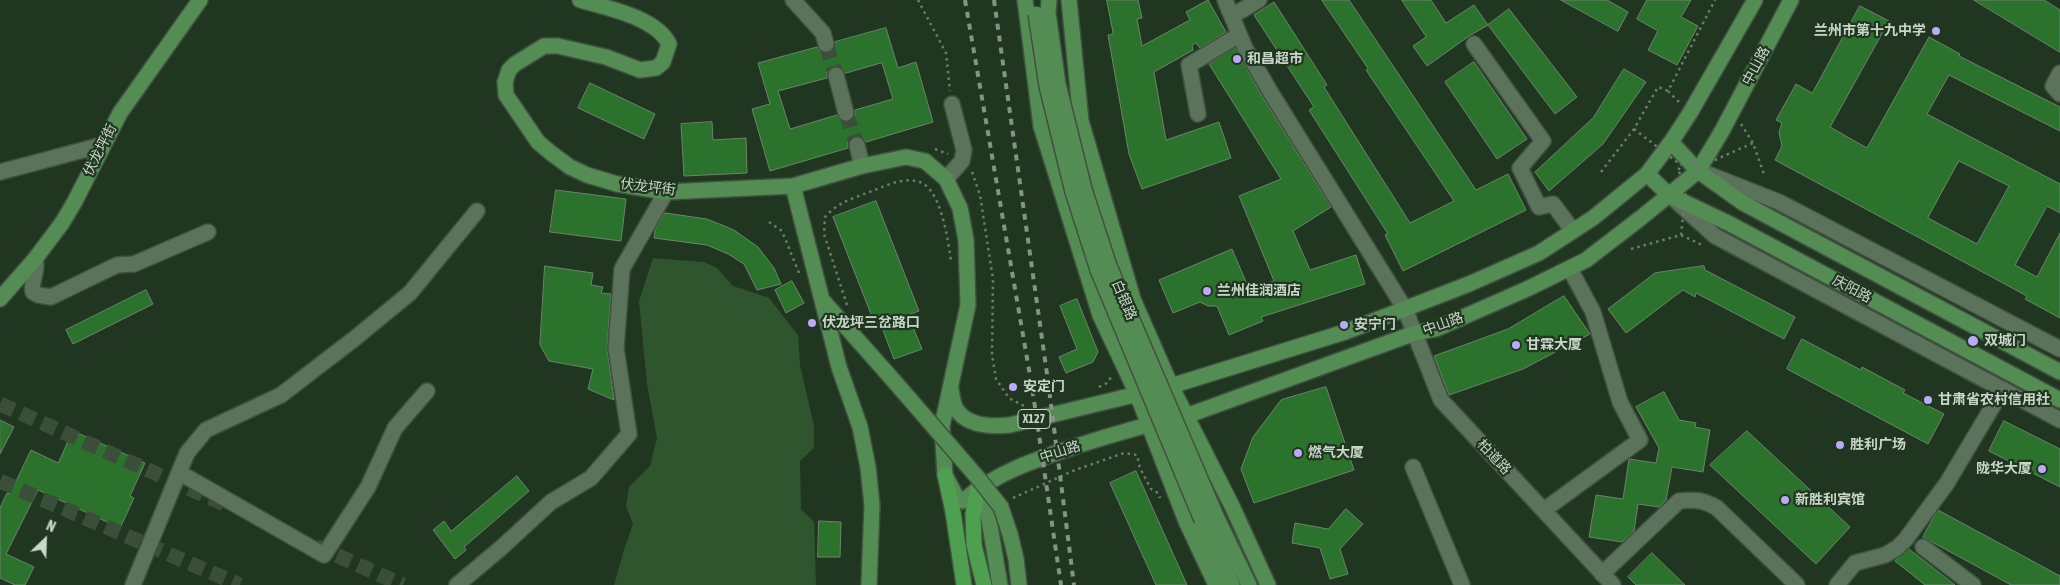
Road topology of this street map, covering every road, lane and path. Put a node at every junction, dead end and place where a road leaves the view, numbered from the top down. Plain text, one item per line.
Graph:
1 (200, 0) edge
2 (580, 0) edge
3 (793, 0) edge
4 (918, 0) edge
5 (1025, 0) edge
6 (1069, 0) edge
7 (1224, 0) edge
8 (1259, 0) edge
9 (1715, 0) edge
10 (1754, 0) edge
11 (1790, 0) edge
12 (1042, 7) edge
13 (1232, 16) junction
14 (1239, 35) junction
15 (826, 44) tunnel mouth
16 (1474, 44) dead end
17 (2060, 73) edge
18 (836, 75) tunnel mouth
19 (1668, 92) junction
20 (2060, 94) edge
21 (952, 104) joint
22 (846, 113) tunnel mouth
23 (1690, 113) junction
24 (1198, 114) dead end
25 (1741, 118) dead end
26 (1634, 129) junction
27 (1671, 142) junction
28 (1752, 143) junction
29 (102, 145) junction
30 (857, 145) tunnel mouth
31 (1681, 165) junction
32 (862, 166) junction
33 (0, 172) edge
34 (1601, 172) dead end
35 (1694, 172) junction
36 (1646, 174) junction
37 (1764, 177) dead end
38 (946, 180) junction
39 (793, 186) junction
40 (666, 192) junction
41 (1669, 195) junction
42 (477, 211) dead end
43 (1573, 231) junction
44 (208, 232) dead end
45 (1631, 249) dead end
46 (36, 259) junction
47 (951, 263) dead end
48 (1570, 269) junction
49 (0, 299) edge
50 (821, 299) junction
51 (848, 306) dead end
52 (1405, 309) junction
53 (1415, 334) junction
54 (2060, 348) edge
55 (2060, 372) edge
56 (1171, 386) junction
57 (951, 388) junction
58 (2002, 390) junction
59 (427, 391) dead end
60 (1137, 394) junction
61 (2060, 400) edge
62 (1186, 416) junction
63 (2060, 420) edge
64 (1148, 423) junction
65 (1413, 467) dead end
66 (180, 472) junction
67 (945, 475) junction
68 (978, 488) junction
69 (1009, 502) dead end
70 (1162, 502) dead end
71 (1544, 510) junction
72 (1923, 546) dead end
73 (1608, 580) edge
74 (133, 585) edge
75 (456, 585) edge
76 (869, 585) edge
77 (964, 585) edge
78 (984, 585) edge
79 (1000, 585) edge
80 (1019, 585) edge
81 (1216, 585) edge
82 (1232, 585) edge
83 (1249, 585) edge
84 (1268, 585) edge
85 (1462, 585) edge
86 (1797, 585) edge
87 (1837, 585) edge
88 (1972, 585) edge

1 - 29 main road, 伏龙坪街
2 - 40 main road, 伏龙坪街 / X127
3 - 15 street
4 - 21 path
5 - 60 main road
6 - 56 main road
7 - 13 street, 柏道路
8 - 13 street
9 - 19 path
10 - 23 main road, 中山路
11 - 35 main road, 中山路
12 - 82 main road, 白银路, bridge
12 - 83 main road, 白银路, bridge
13 - 14 street, 柏道路
14 - 24 street
14 - 52 street, 柏道路
16 - 43 street
17 - 20 street
18 - 22 street
19 - 23 path
19 - 26 path
21 - 38 street
23 - 27 main road, 中山路
25 - 28 path
26 - 31 path, bridge
26 - 34 path
27 - 35 main road, 庆阳路
27 - 36 main road, 中山路
28 - 35 path, bridge
28 - 37 path
29 - 33 street
29 - 46 main road, 伏龙坪街
30 - 32 street
31 - 35 path, bridge
31 - 35 path, bridge
32 - 38 main road, 伏龙坪街 / X127
32 - 39 main road, 伏龙坪街 / X127
35 - 41 main road, 中山路
35 - 45 path, bridge
35 - 54 street
35 - 55 main road, 庆阳路
36 - 41 main road, 庆阳路
36 - 43 main road, 中山路
38 - 57 main road, 伏龙坪街 / X127
39 - 40 main road, 伏龙坪街 / X127
39 - 50 main road
40 - 75 street
41 - 48 main road, 中山路
41 - 58 street
41 - 61 main road, 庆阳路
42 - 66 street
43 - 52 main road, 中山路
44 - 46 street
46 - 49 main road, 伏龙坪街
47 - 51 path
48 - 53 main road, 中山路
48 - 71 street
50 - 76 main road
50 - 80 main road, bridge
52 - 53 street, 柏道路
52 - 56 main road, 中山路
53 - 62 main road, 中山路
53 - 71 street, 柏道路
56 - 60 main road, 中山路 / X127
56 - 62 main road
57 - 60 main road, 中山路 / X127
57 - 67 main road, 伏龙坪街
58 - 63 street
58 - 87 street
59 - 66 street
60 - 64 main road
62 - 64 main road, 中山路
62 - 84 main road
64 - 68 main road, 中山路
64 - 81 main road
65 - 85 street
66 - 74 street
67 - 68 main road, 中山路
67 - 77 highway
68 - 78 highway
68 - 79 main road
69 - 70 path
71 - 73 street, 柏道路
72 - 88 street
73 - 86 street

